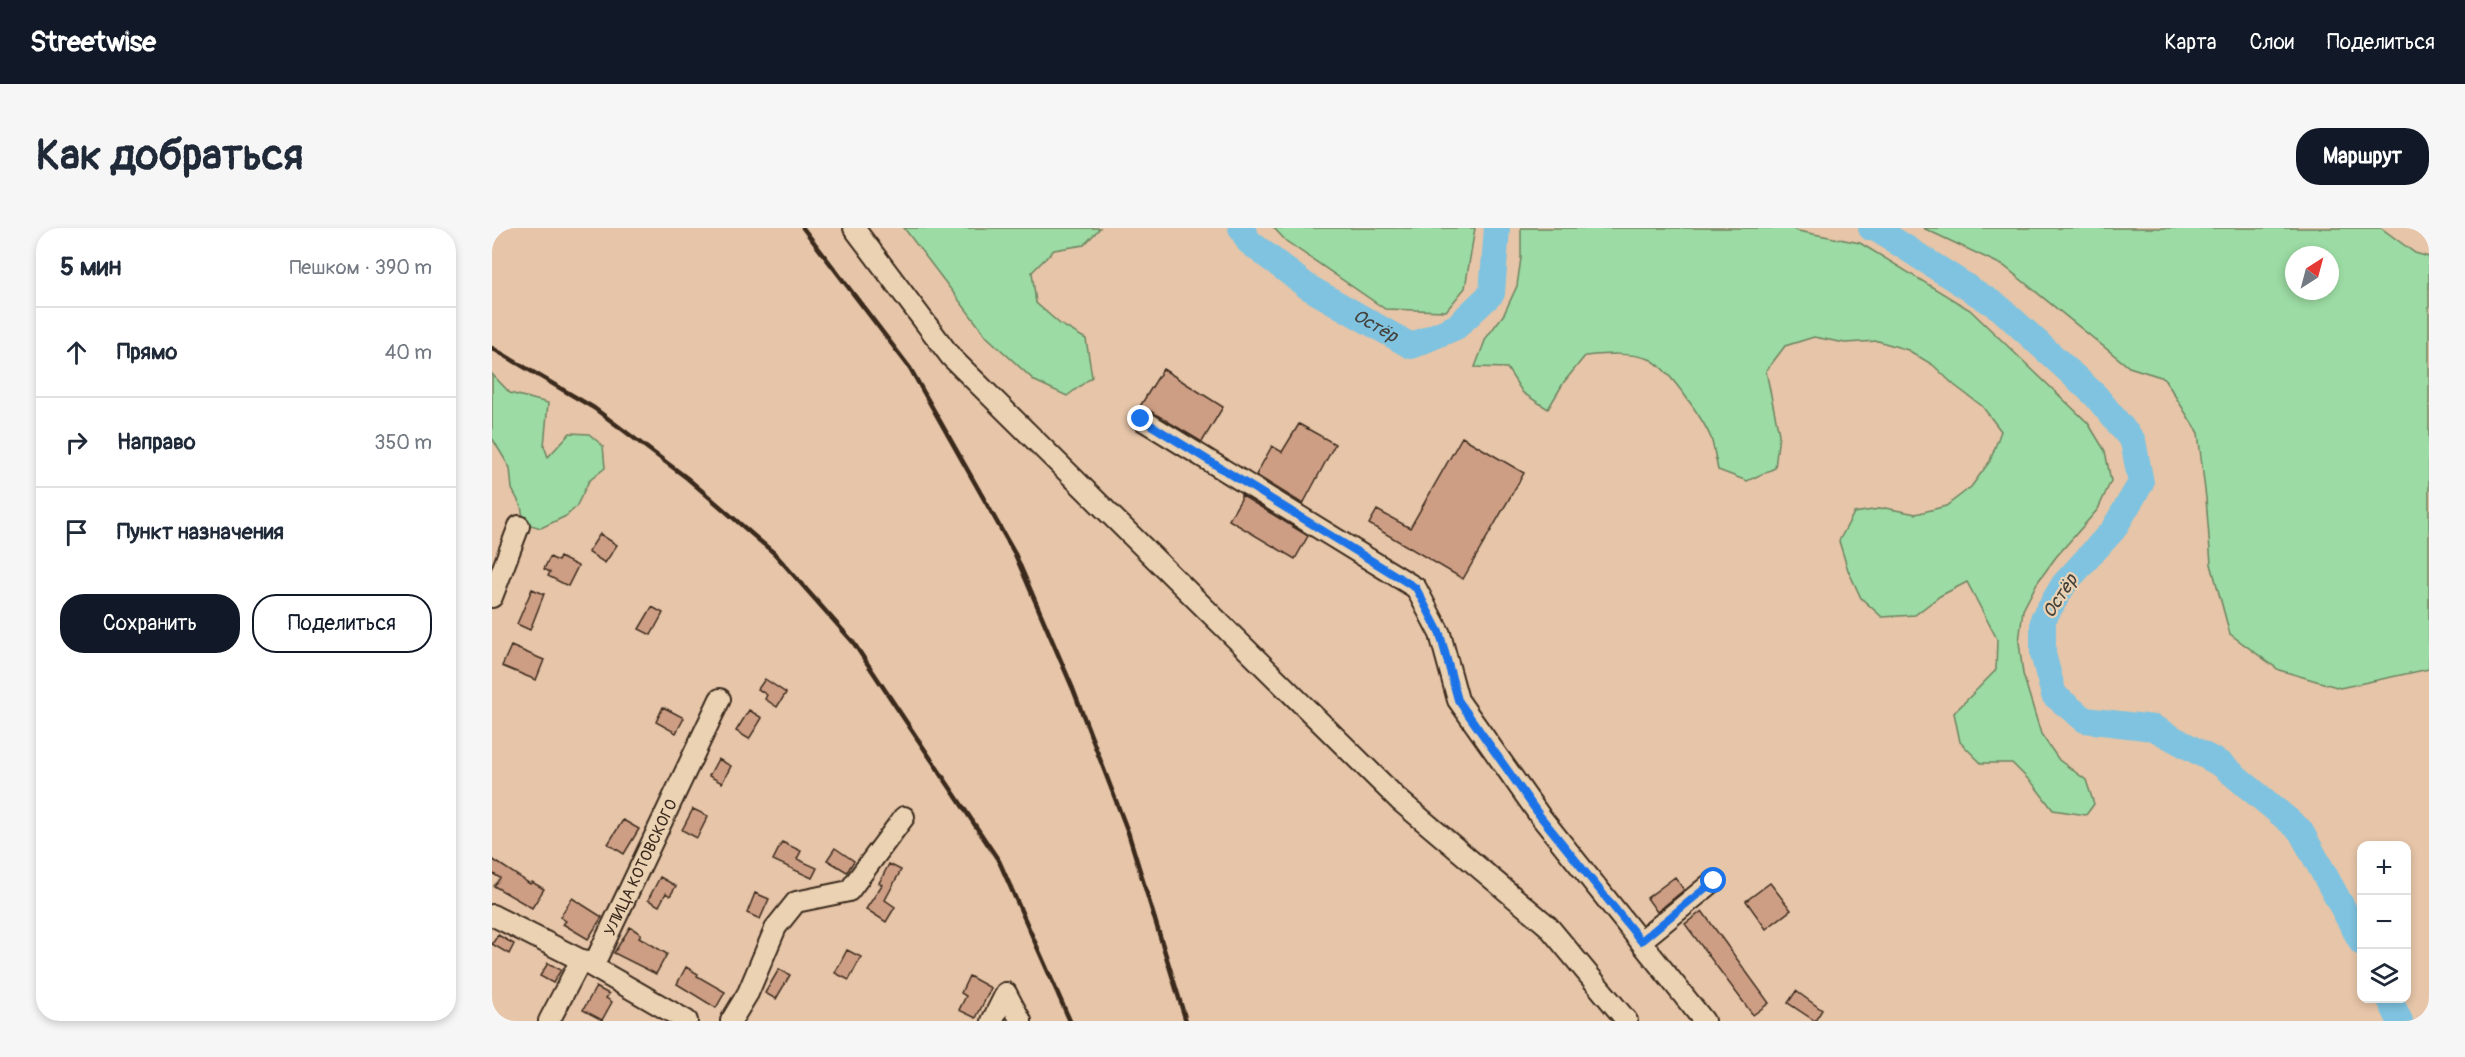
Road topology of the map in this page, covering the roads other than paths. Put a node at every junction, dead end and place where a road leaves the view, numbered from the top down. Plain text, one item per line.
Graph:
1 (854, 228) edge
2 (1141, 419) dead end
3 (519, 526) dead end
4 (492, 597) edge
5 (720, 699) dead end
6 (904, 817) dead end
7 (1714, 881) dead end
8 (492, 915) edge
9 (1641, 941) junction
10 (581, 960) junction
11 (549, 1021) edge
12 (687, 1021) edge
13 (731, 1021) edge
14 (992, 1021) edge
15 (1021, 1021) edge
16 (1626, 1021) edge
17 (1704, 1021) edge

1 - 16 street
2 - 9 street
3 - 4 street
5 - 10 street, УЛИЦА КОТОВСКОГО
6 - 13 street
7 - 9 street
8 - 10 street
9 - 17 street
10 - 11 street
10 - 12 street
14 - 15 street

